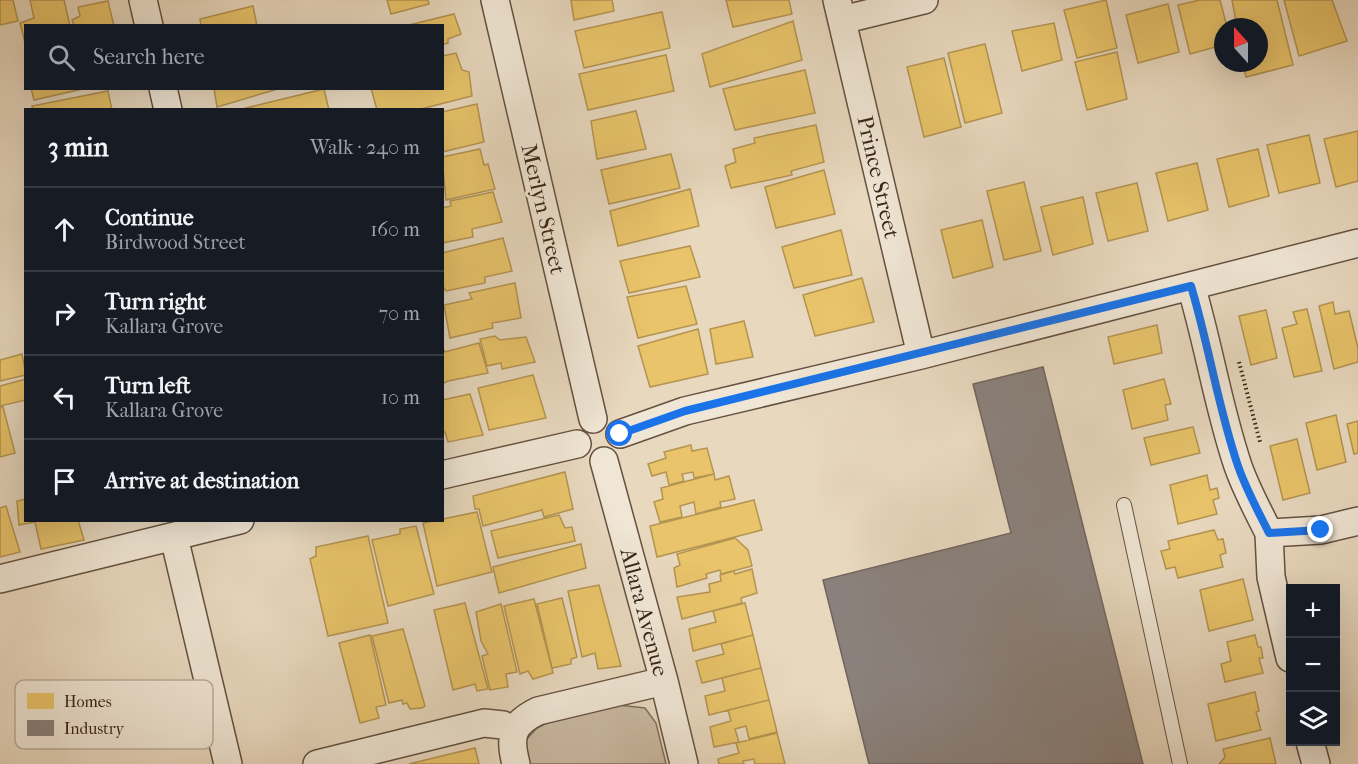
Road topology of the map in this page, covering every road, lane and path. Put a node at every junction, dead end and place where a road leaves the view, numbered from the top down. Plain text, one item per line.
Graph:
1 (143, 0) edge
2 (495, 0) edge
3 (924, 0) edge
4 (840, 10) edge
5 (149, 24) edge
6 (163, 90) edge
7 (168, 108) edge
8 (1358, 243) edge
9 (1191, 286) junction
10 (921, 355) junction
11 (1238, 358) dead end
12 (593, 419) junction
13 (620, 434) junction
14 (577, 444) junction
15 (1262, 450) dead end
16 (604, 461) junction
17 (444, 475) edge
18 (1124, 505) dead end
19 (1358, 521) edge
20 (232, 522) edge
21 (1269, 533) junction
22 (174, 537) junction
23 (0, 579) edge
24 (1286, 641) edge
25 (208, 680) edge
26 (664, 681) junction
27 (213, 701) edge
28 (514, 731) junction
29 (1311, 746) edge
30 (228, 764) edge
31 (317, 764) edge
32 (516, 764) edge
33 (684, 764) edge
34 (1180, 764) edge
35 (1316, 764) edge

1 - 5 street
2 - 12 street, Merlyn Street
3 - 4 street
4 - 10 street, Prince Street
6 - 7 street
8 - 9 street
9 - 10 street
9 - 21 street
10 - 13 street
11 - 15 path
12 - 13 street
12 - 14 street
13 - 16 street
14 - 16 street
14 - 17 street
16 - 26 street, Allara Avenue
18 - 34 lane
19 - 21 street
20 - 22 street
21 - 24 street
22 - 23 street
22 - 25 street
26 - 28 street
26 - 33 street, Allara Avenue
27 - 30 street
28 - 31 street
28 - 32 street
29 - 35 street

